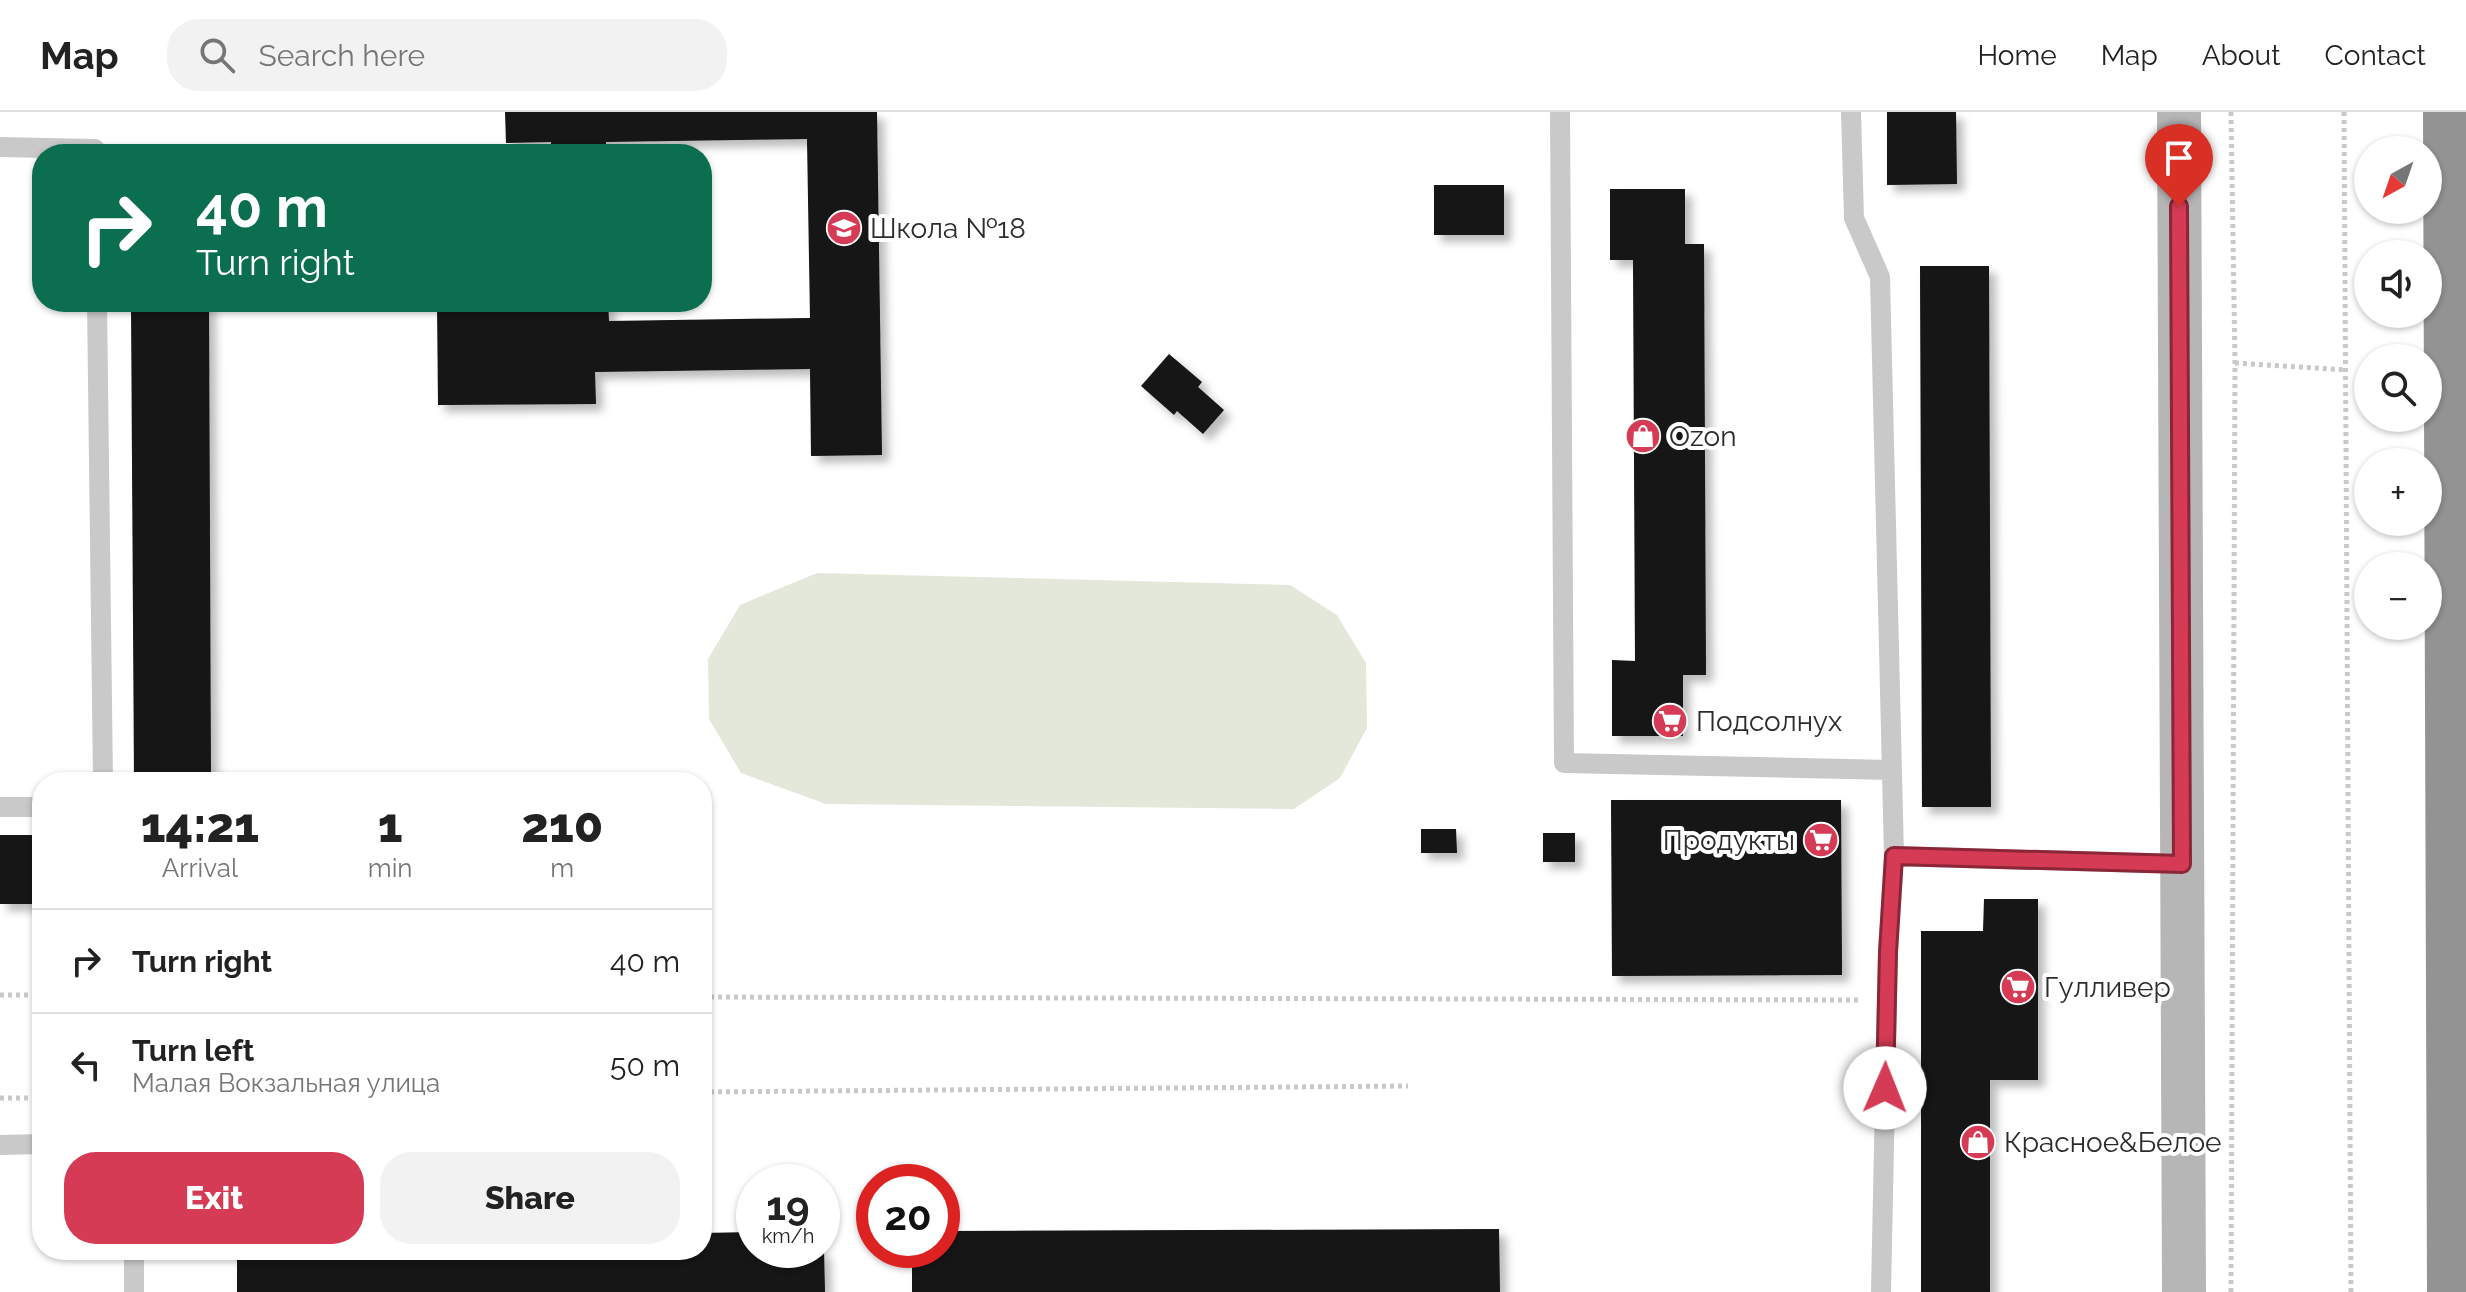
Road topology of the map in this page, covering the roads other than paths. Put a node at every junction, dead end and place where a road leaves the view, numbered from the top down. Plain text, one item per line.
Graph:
1 (1560, 112) edge
2 (1851, 112) edge
3 (2179, 112) edge
4 (2445, 112) edge
5 (0, 147) edge
6 (32, 148) edge
7 (97, 312) edge
8 (2456, 602) edge
9 (1892, 770) junction
10 (103, 772) edge
11 (0, 807) edge
12 (32, 807) edge
13 (1894, 856) junction
14 (2182, 864) junction
15 (32, 1144) edge
16 (0, 1145) edge
17 (2457, 1205) edge
18 (134, 1260) edge
19 (2455, 1282) edge
20 (134, 1291) edge
21 (1881, 1292) edge
22 (2184, 1292) edge

1 - 9 lane
2 - 9 lane
3 - 14 street
4 - 8 highway
5 - 6 lane
7 - 10 lane
8 - 17 highway
9 - 13 lane
11 - 12 lane
13 - 14 lane
13 - 21 lane
14 - 22 street
15 - 16 lane
17 - 19 highway
18 - 20 lane

